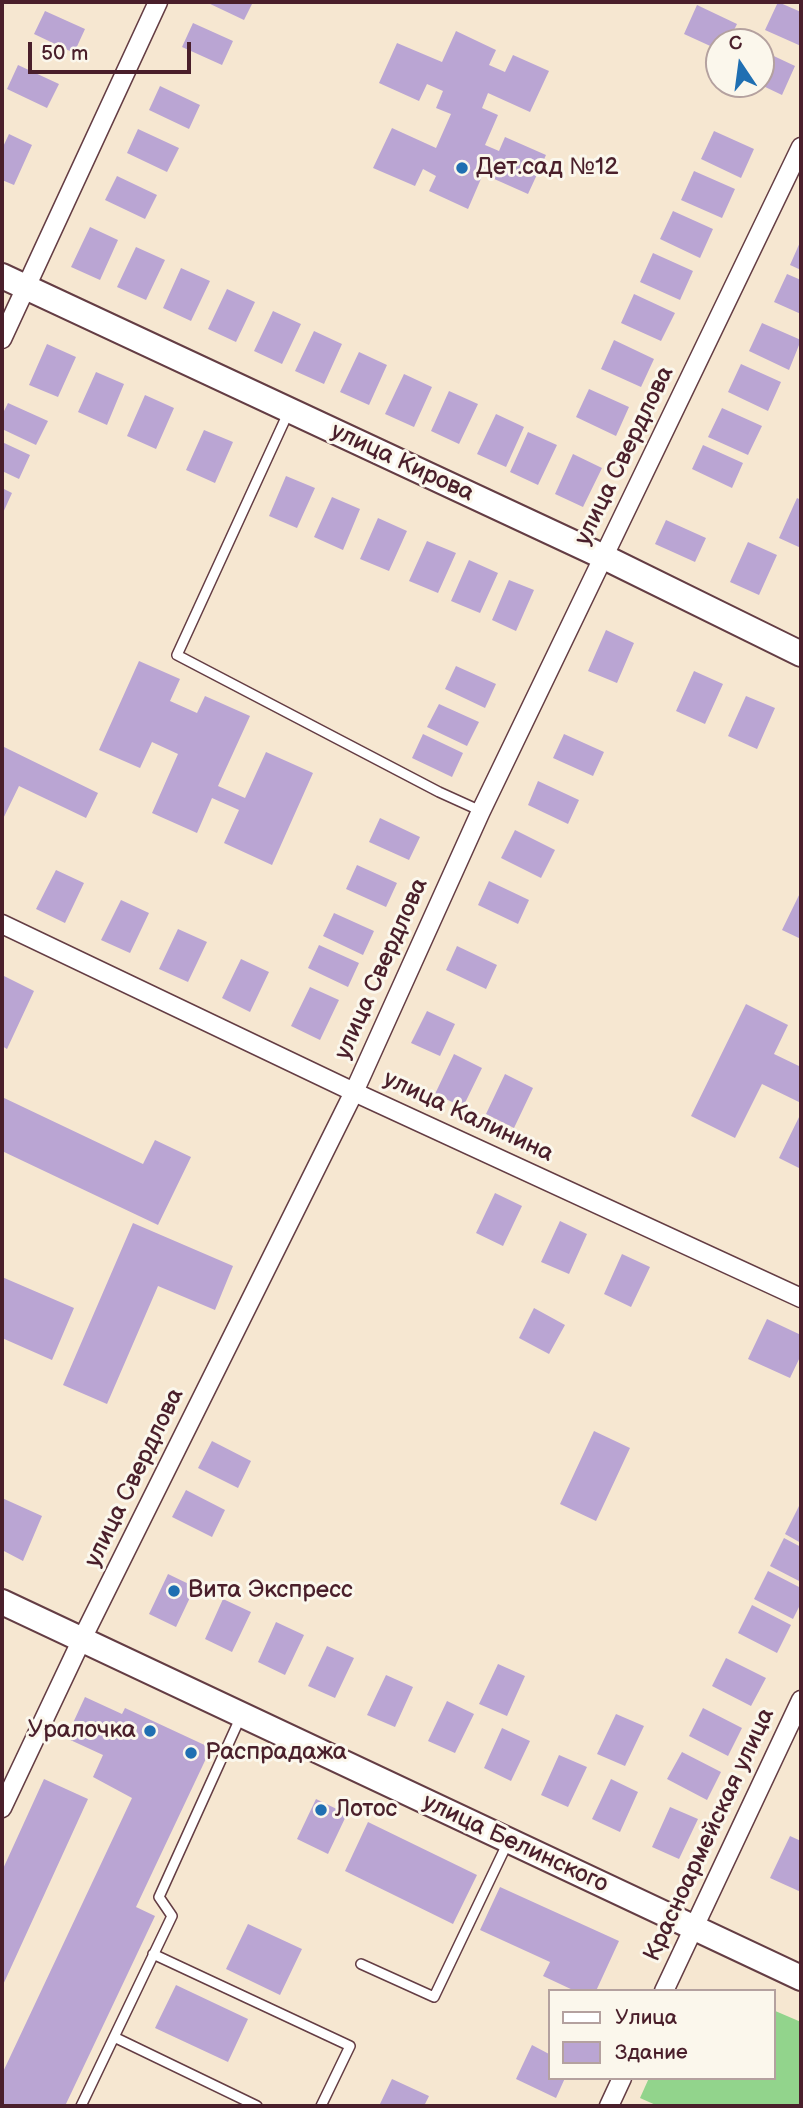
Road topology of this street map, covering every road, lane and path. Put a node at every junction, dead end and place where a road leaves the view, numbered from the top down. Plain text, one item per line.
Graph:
1 (158, 2) edge
2 (801, 147) edge
3 (2, 276) edge
4 (26, 287) junction
5 (2, 339) edge
6 (289, 410) junction
7 (604, 557) junction
8 (801, 654) edge
9 (481, 811) junction
10 (2, 924) edge
11 (354, 1092) junction
12 (801, 1298) edge
13 (2, 1602) edge
14 (82, 1639) junction
15 (801, 1700) edge
16 (242, 1715) junction
17 (2, 1808) edge
18 (509, 1841) junction
19 (693, 1928) junction
20 (153, 1954) junction
21 (361, 1964) dead end
22 (801, 1978) edge
23 (665, 1989) edge
24 (114, 2036) junction
25 (621, 2080) edge
26 (614, 2105) edge
27 (82, 2106) edge
28 (257, 2106) edge
29 (321, 2106) edge

1 - 4 street
2 - 7 street, улица Свердлова
3 - 4 street, улица Кирова
4 - 5 street
4 - 6 street, улица Кирова
6 - 7 street, улица Кирова
6 - 9 lane
7 - 8 street, улица Кирова
7 - 9 street, улица Свердлова
9 - 11 street, улица Свердлова
10 - 11 street, улица Калинина
11 - 12 street, улица Калинина
11 - 14 street, улица Свердлова
13 - 14 street, улица Белинского
14 - 16 street, улица Белинского
14 - 17 street, улица Свердлова
15 - 19 street, Красноармейская улица
16 - 18 street, улица Белинского
16 - 20 lane
18 - 19 street, улица Белинского
18 - 21 lane
19 - 22 street, улица Белинского
19 - 23 street, Красноармейская улица
20 - 24 lane
20 - 29 lane
24 - 27 lane
24 - 28 lane
25 - 26 street

